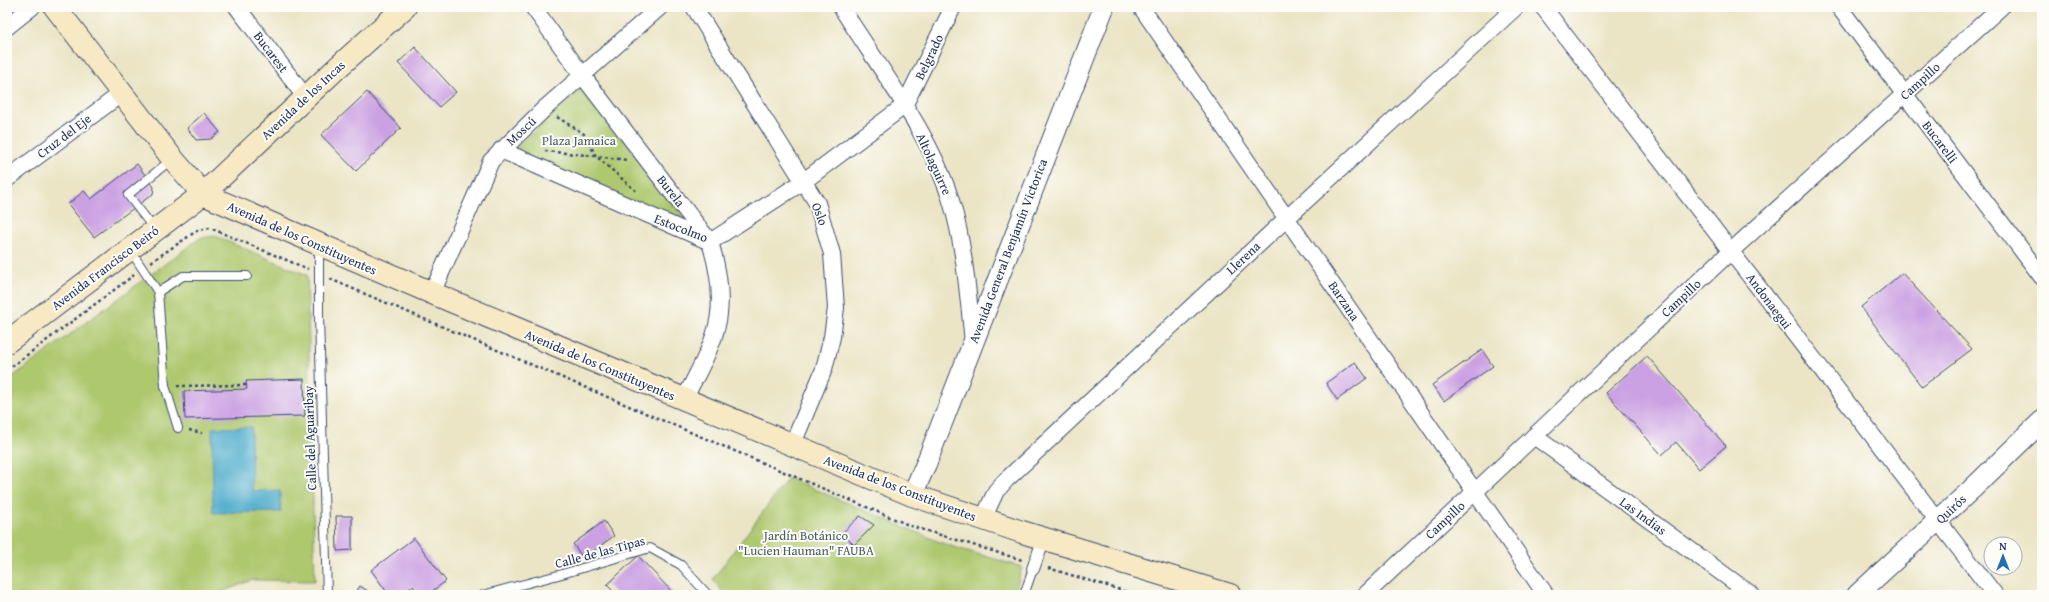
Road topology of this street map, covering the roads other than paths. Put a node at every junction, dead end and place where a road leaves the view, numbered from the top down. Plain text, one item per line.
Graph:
1 (32, 7) edge
2 (55, 7) edge
3 (237, 7) edge
4 (405, 7) edge
5 (533, 7) edge
6 (660, 7) edge
7 (694, 7) edge
8 (841, 7) edge
9 (953, 7) edge
10 (1104, 7) edge
11 (1141, 7) edge
12 (1516, 7) edge
13 (1543, 7) edge
14 (1839, 7) edge
15 (2001, 7) edge
16 (7, 27) edge
17 (582, 75) junction
18 (122, 93) junction
19 (1905, 95) junction
20 (306, 98) junction
21 (904, 106) junction
22 (502, 150) junction
23 (172, 158) junction
24 (7, 179) edge
25 (804, 181) junction
26 (203, 194) junction
27 (1287, 218) junction
28 (156, 230) junction
29 (710, 242) junction
30 (319, 245) junction
31 (130, 250) junction
32 (1731, 251) junction
33 (247, 276) dead end
34 (2042, 277) edge
35 (158, 292) junction
36 (432, 294) junction
37 (7, 342) edge
38 (973, 342) junction
39 (684, 400) junction
40 (2042, 421) edge
41 (178, 428) dead end
42 (1534, 436) junction
43 (792, 446) junction
44 (1474, 493) junction
45 (912, 496) junction
46 (982, 519) junction
47 (1938, 521) junction
48 (1044, 538) junction
49 (1034, 566) joint
50 (327, 595) edge
51 (483, 595) edge
52 (708, 595) edge
53 (1024, 595) edge
54 (1230, 595) edge
55 (1365, 595) edge
56 (1546, 595) edge
57 (1752, 595) edge
58 (1857, 595) edge
59 (1995, 595) edge

1 - 16 street
2 - 18 main road, Avenida de los Constituyentes
3 - 20 street, Bucarest
4 - 20 main road, Avenida de los Incas
5 - 17 street, Burela
6 - 17 street, Moscú
7 - 25 street, Oslo
8 - 21 street, Altolaguirre
9 - 21 street, Belgrado
10 - 38 street, Avenida General Benjamín Victorica
11 - 27 street, Barzana
12 - 27 street, Llerena
13 - 32 street, Andonaegui
14 - 19 street, Bucarelli
15 - 19 street, Campillo
17 - 22 street, Moscú
17 - 29 street, Burela
18 - 23 main road, Avenida de los Constituyentes
18 - 24 street, Cruz del Eje
19 - 32 street, Campillo
19 - 34 street, Bucarelli
20 - 26 main road, Avenida de los Incas
21 - 25 street, Estocolmo
21 - 38 street, Altolaguirre
22 - 29 street, Estocolmo
22 - 36 street, Moscú
23 - 26 main road, Avenida de los Constituyentes
23 - 28 lane
25 - 29 street, Estocolmo
25 - 43 street, Oslo
26 - 28 main road, Avenida Francisco Beiró
26 - 30 main road, Avenida de los Constituyentes
27 - 44 street, Barzana
27 - 46 street, Llerena
28 - 31 main road, Avenida Francisco Beiró
29 - 39 street, Burela
30 - 36 main road, Avenida de los Constituyentes
30 - 50 lane, Calle del Aguaribay
31 - 35 lane
31 - 37 main road, Avenida Francisco Beiró
32 - 42 street, Campillo
32 - 47 street, Andonaegui
33 - 35 lane
35 - 41 lane
36 - 39 main road, Avenida de los Constituyentes
38 - 45 street, Avenida General Benjamín Victorica
39 - 43 main road, Avenida de los Constituyentes
40 - 47 street, Quirós
42 - 44 street, Campillo
42 - 57 street, Las Indias
43 - 45 main road, Avenida de los Constituyentes
44 - 55 street, Campillo
44 - 56 street, Barzana
45 - 46 main road, Avenida de los Constituyentes
46 - 48 main road, Avenida de los Constituyentes
47 - 58 street, Quirós
47 - 59 street, Andonaegui
48 - 49 street
48 - 54 main road, Avenida de los Constituyentes
49 - 53 lane
51 - 52 lane, Calle de las Tipas

